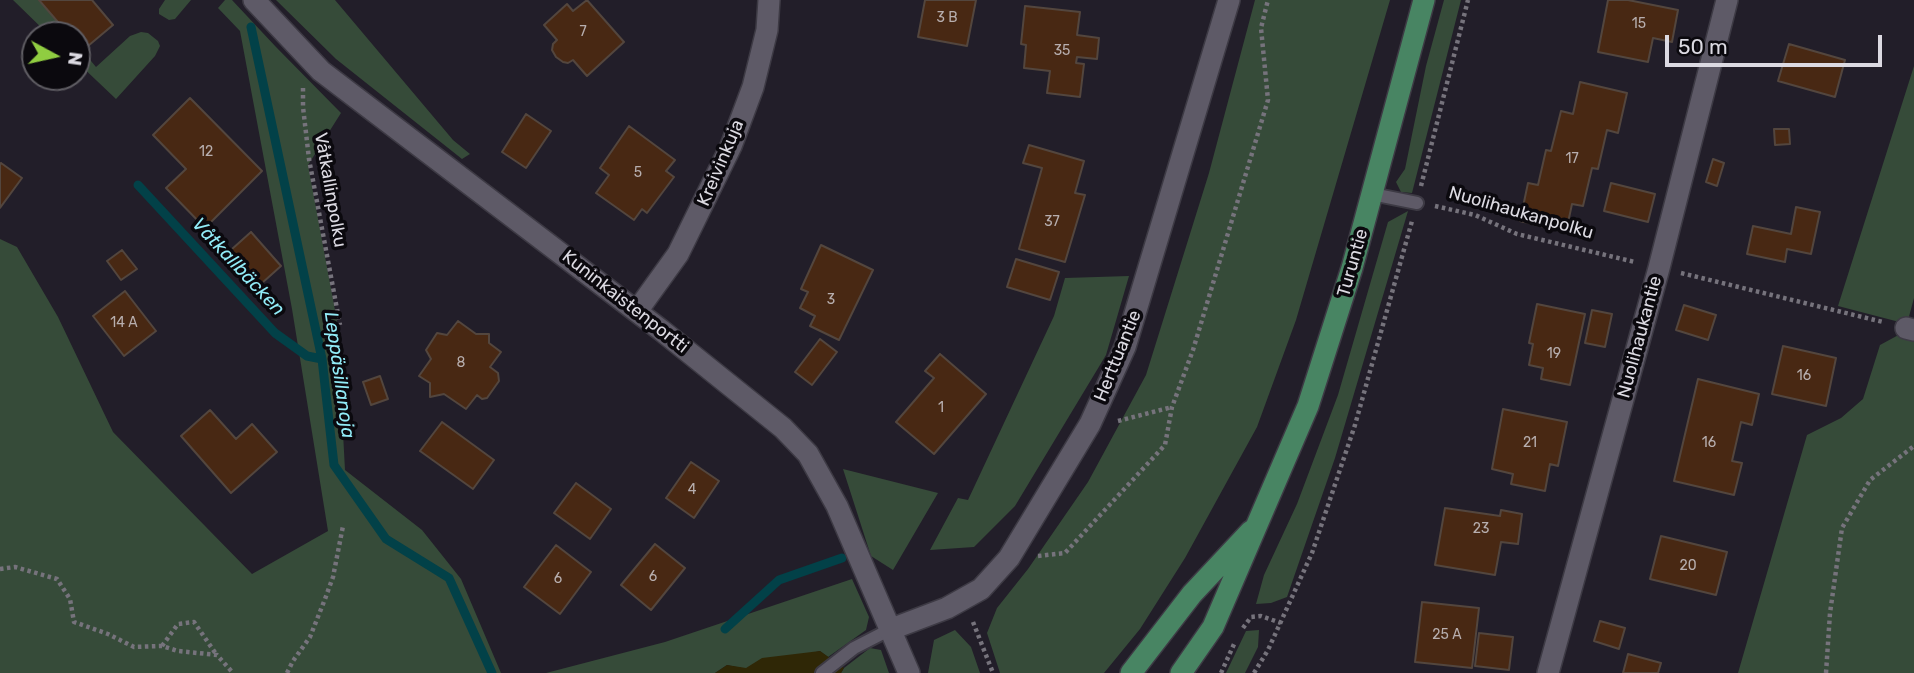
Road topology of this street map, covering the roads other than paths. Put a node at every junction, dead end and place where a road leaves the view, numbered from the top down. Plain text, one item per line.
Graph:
1 (254, 0) edge
2 (769, 0) edge
3 (1229, 0) edge
4 (1424, 0) edge
5 (1727, 0) edge
6 (1372, 194) junction
7 (1417, 202) road end
8 (637, 311) junction
9 (1262, 519) junction
10 (889, 630) junction
11 (822, 673) edge
12 (909, 673) edge
13 (1131, 673) edge
14 (1181, 673) edge
15 (1548, 673) edge

1 - 8 street, Kuninkaistenportti
2 - 8 street, Kreivinkuja
3 - 10 street, Herttuantie
4 - 6 main road, Turuntie
5 - 15 street, Nuolihaukantie
6 - 7 lane
6 - 9 main road, Turuntie
8 - 10 street, Kuninkaistenportti
9 - 13 main road, Turuntie
9 - 14 main road, Turuntie
10 - 11 lane
10 - 12 street, Kuninkaistenportti

